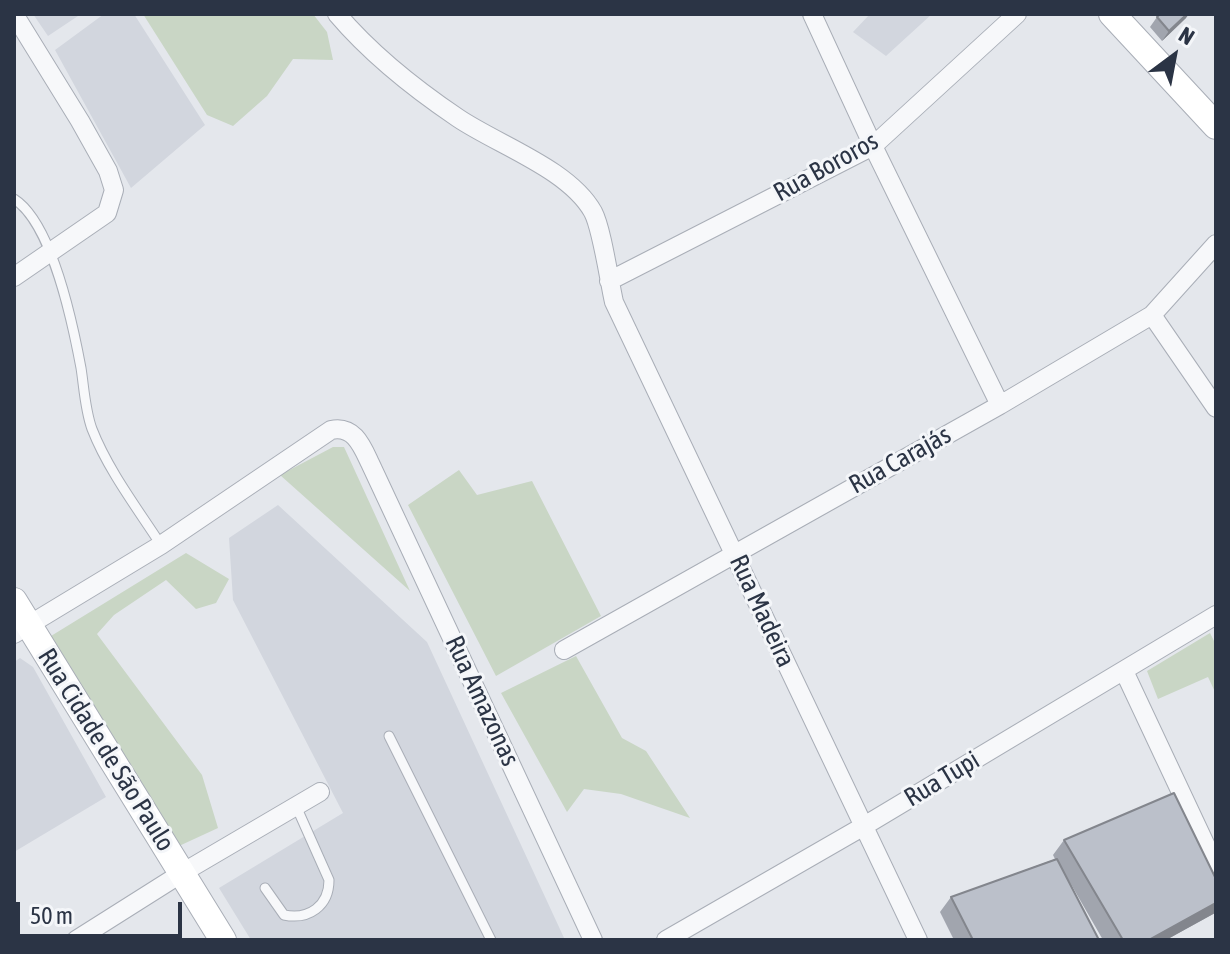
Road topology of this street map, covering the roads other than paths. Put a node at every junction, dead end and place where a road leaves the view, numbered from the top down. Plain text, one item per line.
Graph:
1 (14, 14) edge
2 (337, 14) edge
3 (812, 14) edge
4 (1017, 14) edge
5 (1112, 14) edge
6 (1216, 126) edge
7 (873, 146) junction
8 (14, 199) edge
9 (1216, 244) edge
10 (52, 253) junction
11 (14, 277) edge
12 (609, 281) junction
13 (1152, 315) junction
14 (1000, 405) junction
15 (1216, 408) edge
16 (161, 545) junction
17 (734, 553) junction
18 (14, 601) edge
19 (1216, 615) edge
20 (21, 630) edge
21 (564, 650) dead end
22 (1124, 671) junction
23 (389, 736) dead end
24 (320, 792) dead end
25 (296, 806) junction
26 (864, 826) junction
27 (1216, 867) edge
28 (182, 873) junction
29 (265, 888) dead end
30 (76, 940) edge
31 (223, 940) edge
32 (491, 940) edge
33 (593, 940) edge
34 (666, 940) edge
35 (918, 940) edge

1 - 10 street
2 - 12 street, Rua Madeira
3 - 7 street
4 - 7 street, Rua Bororos
5 - 6 street
7 - 12 street, Rua Bororos
7 - 14 street
8 - 10 lane
9 - 13 street, Rua Carajás
10 - 11 street
10 - 16 lane
12 - 17 street, Rua Madeira
13 - 14 street, Rua Carajás
13 - 15 street
14 - 17 street, Rua Carajás
16 - 20 street
16 - 33 street, Rua Amazonas
17 - 21 street, Rua Carajás
17 - 26 street, Rua Madeira
18 - 20 street, Rua Cidade de São Paulo
19 - 22 street, Rua Tupi
20 - 28 street, Rua Cidade de São Paulo
22 - 26 street, Rua Tupi
22 - 27 street
23 - 32 lane
24 - 25 street
25 - 28 street
25 - 29 lane
26 - 34 street, Rua Tupi
26 - 35 street, Rua Madeira
28 - 30 street
28 - 31 street, Rua Cidade de São Paulo

